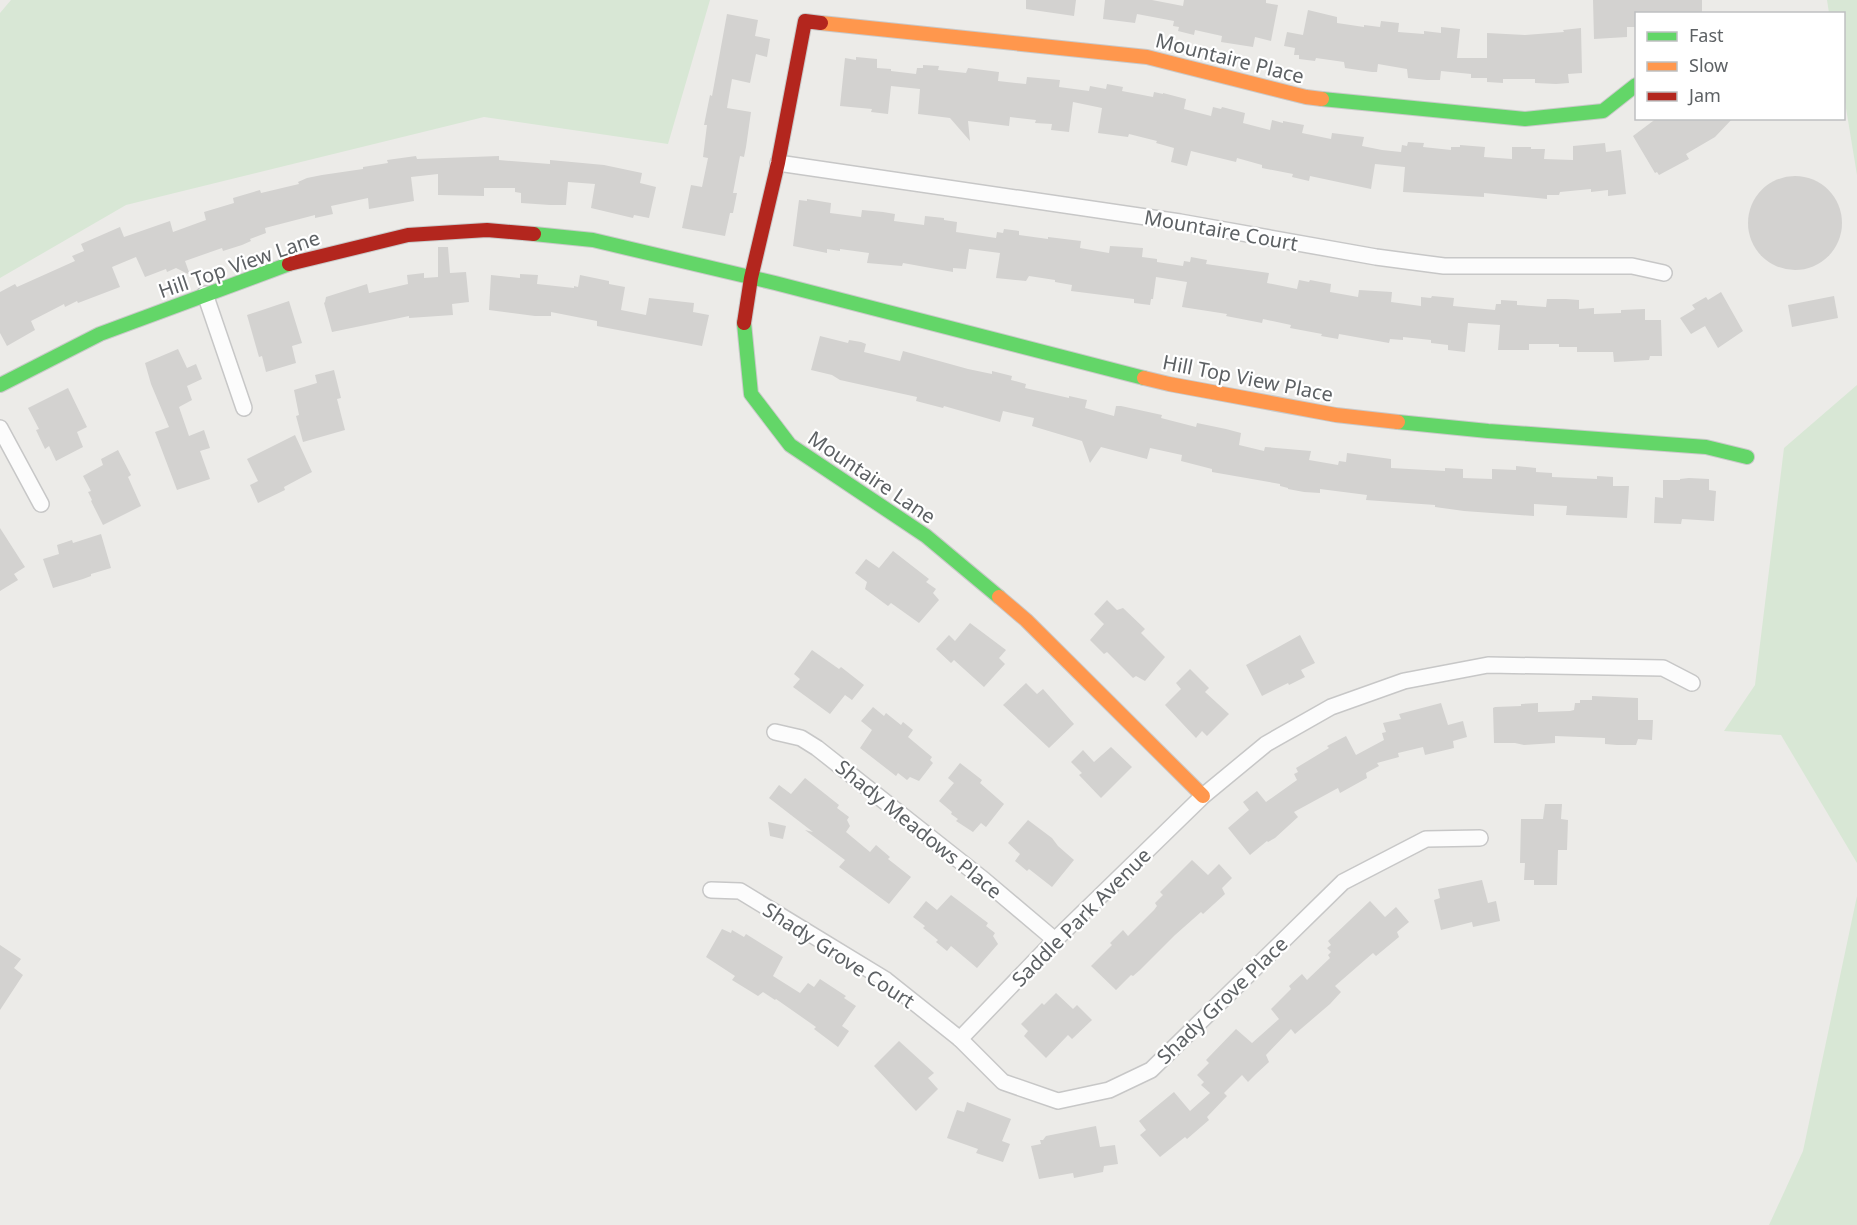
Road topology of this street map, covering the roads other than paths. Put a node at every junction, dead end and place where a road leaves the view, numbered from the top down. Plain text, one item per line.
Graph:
1 (805, 21) joint
2 (1635, 86) edge
3 (778, 163) junction
4 (1664, 273) dead end
5 (751, 278) junction
6 (204, 294) junction
7 (0, 386) edge
8 (244, 408) dead end
9 (0, 428) edge
10 (1747, 457) dead end
11 (41, 504) dead end
12 (1692, 683) dead end
13 (775, 732) dead end
14 (1203, 796) junction
15 (1480, 838) dead end
16 (711, 890) dead end
17 (1055, 940) junction
18 (960, 1039) junction

1 - 2 street, Mountaire Place
1 - 3 street, Mountaire Lane
3 - 4 street, Mountaire Court
3 - 5 street, Mountaire Lane
5 - 6 street, Hill Top View Lane
5 - 10 street, Hill Top View Place
5 - 14 street, Mountaire Lane
6 - 7 street, Hill Top View Lane
6 - 8 street
9 - 11 street
12 - 14 street, Saddle Park Avenue
13 - 17 street, Shady Meadows Place
14 - 17 street, Saddle Park Avenue
15 - 18 street, Shady Grove Place
16 - 18 street, Shady Grove Court
17 - 18 street, Saddle Park Avenue

